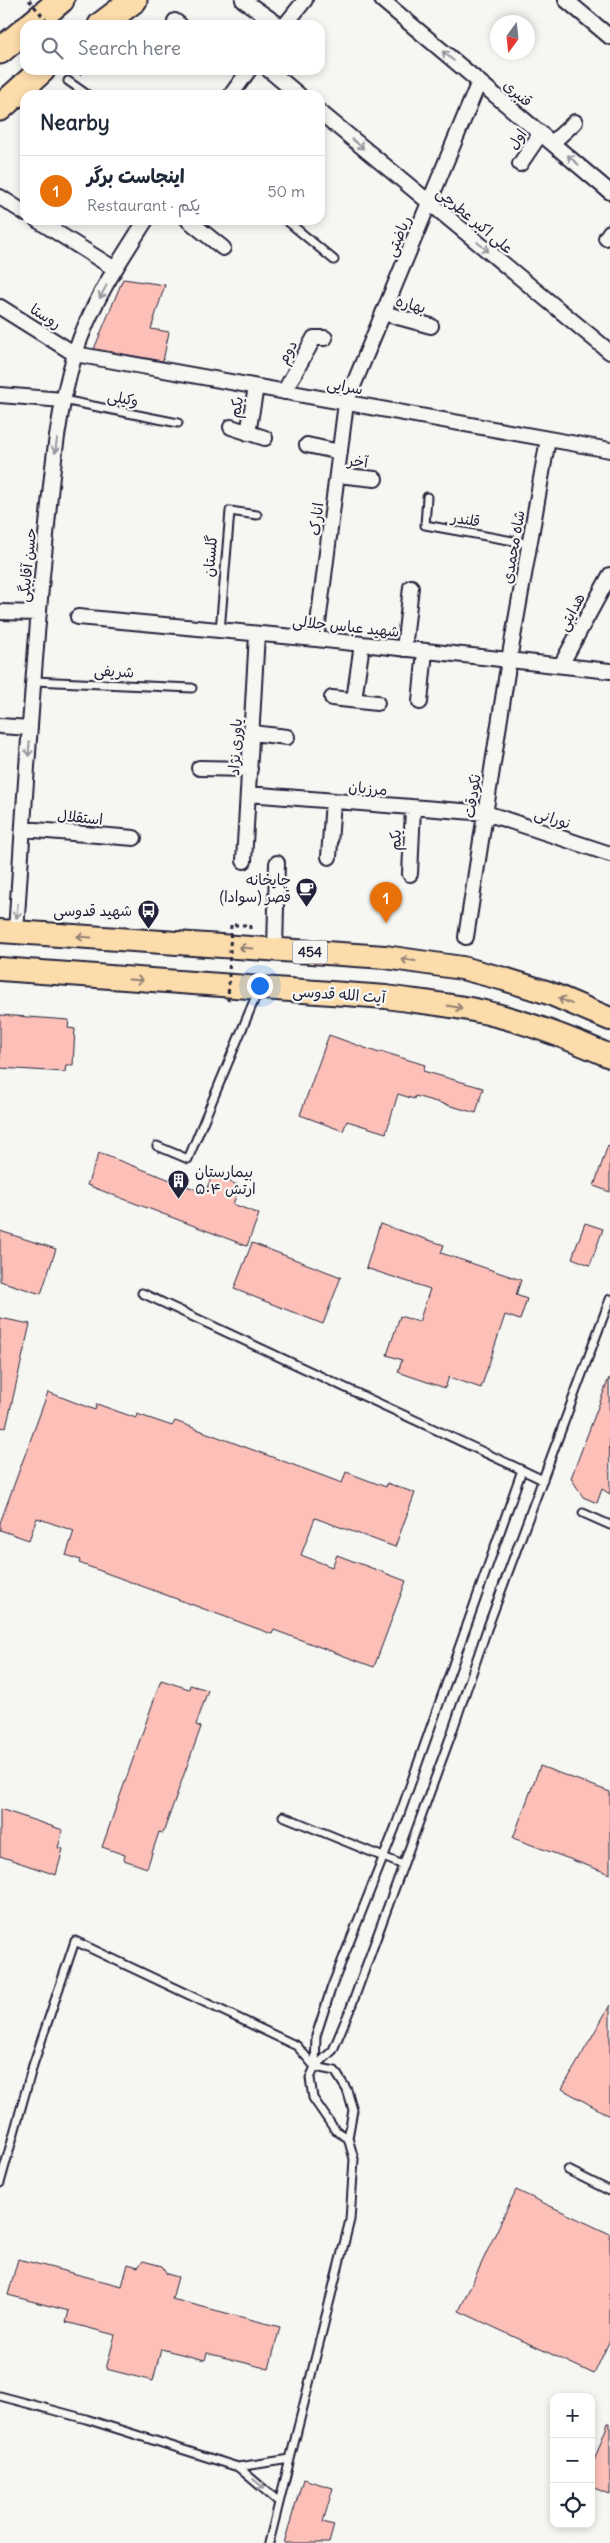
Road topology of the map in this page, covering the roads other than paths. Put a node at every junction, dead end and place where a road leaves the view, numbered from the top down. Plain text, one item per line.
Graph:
1 (61, 0) edge
2 (134, 0) edge
3 (244, 0) edge
4 (305, 0) edge
5 (382, 0) edge
6 (566, 0) edge
7 (37, 20) edge
8 (108, 20) edge
9 (272, 20) edge
10 (289, 20) edge
11 (20, 34) edge
12 (610, 37) edge
13 (0, 52) edge
14 (36, 75) edge
15 (244, 75) edge
16 (274, 75) edge
17 (68, 82) dead end
18 (480, 82) junction
19 (80, 90) edge
20 (235, 90) edge
21 (293, 90) edge
22 (0, 108) edge
23 (325, 116) edge
24 (574, 122) dead end
25 (541, 134) junction
26 (552, 143) junction
27 (520, 164) dead end
28 (610, 192) edge
29 (0, 197) edge
30 (430, 203) junction
31 (20, 210) edge
32 (45, 225) edge
33 (143, 225) edge
34 (194, 225) edge
35 (292, 225) edge
36 (223, 248) dead end
37 (334, 260) dead end
38 (116, 269) junction
39 (0, 307) edge
40 (383, 313) junction
41 (431, 326) dead end
42 (325, 338) dead end
43 (610, 352) edge
44 (75, 354) junction
45 (256, 387) junction
46 (284, 392) junction
47 (0, 396) edge
48 (63, 400) junction
49 (346, 403) junction
50 (178, 423) dead end
51 (231, 428) dead end
52 (248, 433) junction
53 (265, 438) dead end
54 (548, 439) junction
55 (307, 445) dead end
56 (610, 450) edge
57 (340, 452) junction
58 (337, 475) junction
59 (375, 479) dead end
60 (427, 497) dead end
61 (257, 515) dead end
62 (530, 544) junction
63 (610, 575) edge
64 (411, 586) dead end
65 (0, 612) edge
66 (38, 613) junction
67 (78, 617) dead end
68 (220, 631) junction
69 (257, 634) junction
70 (316, 639) junction
71 (362, 644) junction
72 (404, 649) junction
73 (425, 651) junction
74 (510, 660) junction
75 (561, 665) junction
76 (610, 671) edge
77 (34, 681) junction
78 (192, 688) dead end
79 (332, 698) dead end
80 (354, 700) junction
81 (420, 702) dead end
82 (377, 703) dead end
83 (0, 726) edge
84 (30, 728) junction
85 (252, 733) junction
86 (287, 737) dead end
87 (199, 768) dead end
88 (250, 769) junction
89 (248, 794) junction
90 (333, 801) junction
91 (413, 808) junction
92 (486, 813) junction
93 (23, 829) junction
94 (134, 838) dead end
95 (610, 854) edge
96 (330, 857) dead end
97 (244, 861) dead end
98 (277, 863) dead end
99 (410, 874) dead end
100 (8, 932) edge
101 (466, 937) dead end
102 (275, 950) junction
103 (0, 969) edge
104 (259, 988) junction
105 (610, 1020) edge
106 (610, 1056) edge
107 (158, 1146) dead end
108 (142, 1293) dead end
109 (610, 1299) edge
110 (522, 1470) junction
111 (543, 1480) junction
112 (583, 1513) dead end
113 (610, 1525) edge
114 (283, 1816) dead end
115 (383, 1857) junction
116 (403, 1865) junction
117 (315, 2067) junction
118 (348, 2138) junction
119 (568, 2170) dead end
120 (0, 2183) edge
121 (610, 2192) edge
122 (0, 2396) edge
123 (290, 2459) junction
124 (238, 2467) junction
125 (279, 2502) junction
126 (269, 2543) edge

1 - 7 highway
2 - 8 highway
3 - 9 street
4 - 10 street
18 -> 5 street, قنبری
6 - 12 street
11 - 13 highway
14 - 22 highway
15 - 20 street
16 - 21 street
17 - 19 lane
18 - 25 street, قنبری
18 - 30 street, ریاضتی
23 -> 30 street, علی اکبر عطرچی
24 - 26 street
25 - 26 street, قنبری
25 - 27 street, اول
28 -> 26 street, قنبری
29 - 31 street
30 - 40 street, ریاضتی
30 -> 43 street, علی اکبر عطرچی
32 - 38 street
33 - 38 street, حسن آقابیگی
34 - 36 street
35 - 37 lane
38 -> 44 street, حسن آقابیگی
39 - 44 street, روستا
40 - 41 street, بهاره
40 - 49 street, ریاضتی
42 - 46 street, دوم
44 - 45 street, سرایی
44 - 48 street, حسن آقابیگی
45 - 46 street, سرایی
45 - 52 street, یکم
46 - 49 street, سرایی
47 - 48 street
48 - 50 lane, وکیلی
48 -> 66 street, حسن آقابیگی
49 - 54 street, سرایی
49 - 57 street, انارک
51 - 52 street
52 - 53 street
54 - 56 street, سرایی
54 - 62 street, شاه محمدی
55 - 57 street
57 - 58 street, انارک
58 - 59 street, آخر
58 - 70 street, انارک
60 - 62 lane, قلندر
61 - 68 lane, گلستان
62 - 74 street, شاه محمدی
63 - 75 street, هدایتی
64 - 72 street
65 - 66 street
66 - 77 street, حسن آقابیگی
67 - 68 street, شهید عباس جلالی
68 - 69 street, شهید عباس جلالی
69 - 70 street, شهید عباس جلالی
69 - 85 street, یاوری نژاد
70 - 71 street, شهید عباس جلالی
71 - 72 street, شهید عباس جلالی
71 - 80 street
72 - 73 street, شهید عباس جلالی
73 - 74 street, شهید عباس جلالی
73 - 81 street
74 - 75 street, شهید عباس جلالی
74 - 92 street, نکودقت
75 - 76 street, شهید عباس جلالی
77 - 78 lane, شریفی
77 - 84 street, حسن آقابیگی
79 - 80 street
80 - 82 street
83 - 84 street
84 -> 93 street, حسن آقابیگی
85 - 86 street
85 - 88 street, یاوری نژاد
87 - 88 street
88 - 89 street, یاوری نژاد
89 - 90 street, مرزبان
89 - 97 street, یاوری نژاد
90 - 91 street, مرزبان
90 - 96 street
91 - 92 street, مرزبان
91 - 99 street, یکم
92 - 95 street, نورانی
92 - 101 street, نکودقت
93 - 94 street, استقلال
93 -> 100 street, حسن آقابیگی
98 - 102 street
102 -> 100 main road, 454
105 -> 102 main road, 454
103 -> 104 main road, آیت الله قدوسی
104 -> 106 main road, آیت الله قدوسی
104 - 107 lane
108 - 110 lane
109 - 111 lane
110 - 111 lane
110 - 115 lane
111 - 116 lane
112 - 113 lane
114 - 115 lane
115 - 116 lane
115 - 117 lane
116 - 117 lane
117 - 118 lane
117 - 118 lane
117 - 120 lane
118 - 123 lane
119 - 121 lane
122 - 124 lane
123 - 124 lane
123 - 125 lane
124 -> 125 lane
125 - 126 lane

